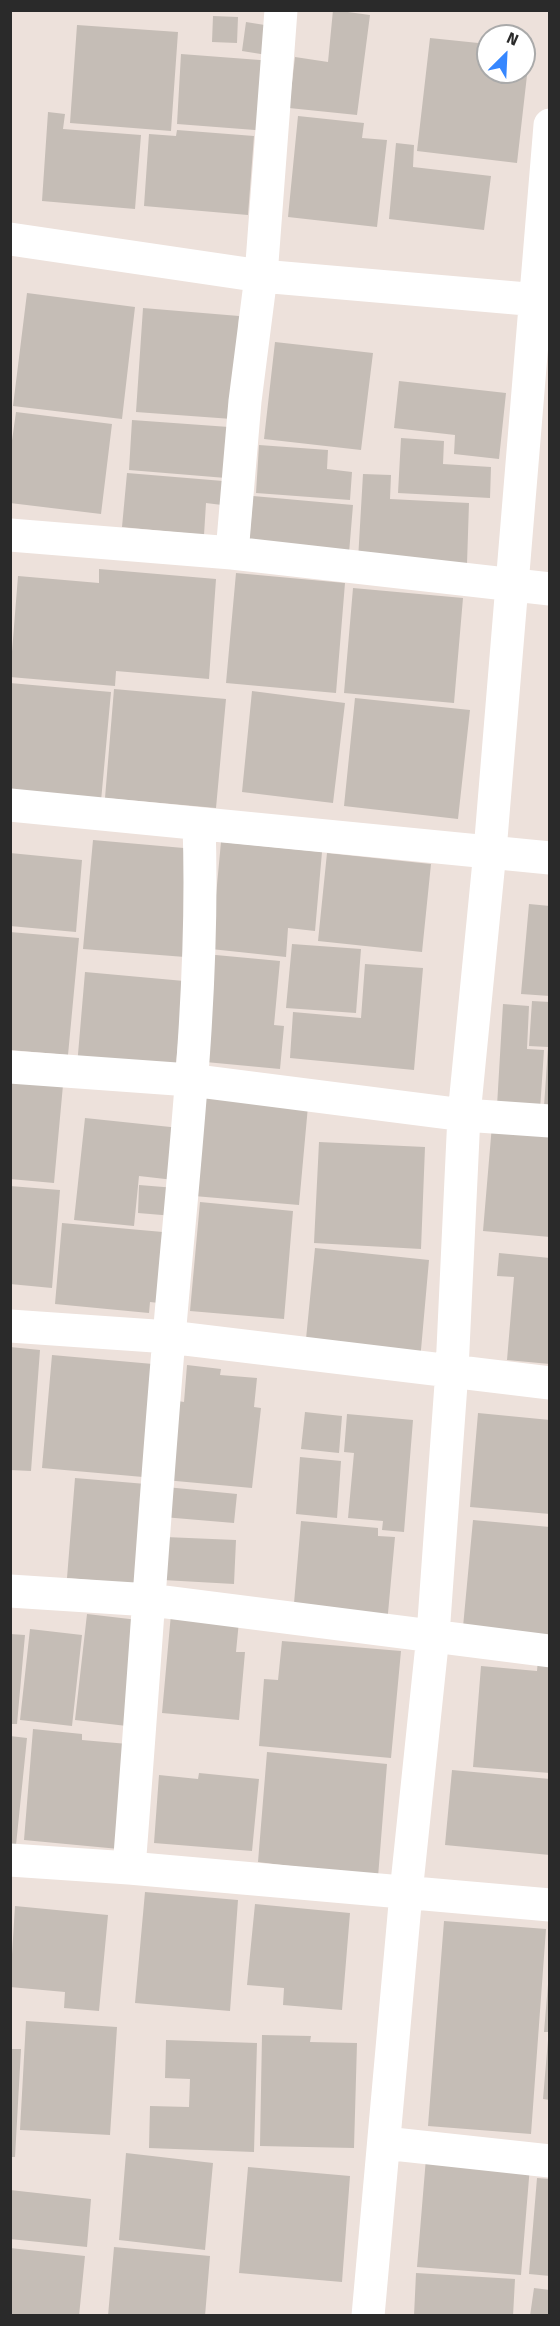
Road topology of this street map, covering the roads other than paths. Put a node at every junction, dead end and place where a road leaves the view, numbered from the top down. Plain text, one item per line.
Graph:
1 (280, 10) edge
2 (549, 125) edge
3 (10, 239) edge
4 (261, 276) junction
5 (543, 300) edge
6 (10, 535) edge
7 (232, 553) junction
8 (512, 587) junction
9 (549, 590) edge
10 (10, 805) edge
11 (199, 824) junction
12 (490, 851) junction
13 (549, 858) edge
14 (10, 1067) edge
15 (190, 1080) junction
16 (464, 1115) junction
17 (549, 1121) edge
18 (10, 1326) edge
19 (169, 1337) junction
20 (452, 1370) junction
21 (549, 1383) edge
22 (10, 1591) edge
23 (150, 1600) junction
24 (433, 1635) junction
25 (549, 1651) edge
26 (10, 1860) edge
27 (129, 1868) junction
28 (406, 1893) junction
29 (549, 1905) edge
30 (384, 2143) junction
31 (549, 2161) edge
32 (368, 2316) edge

1 - 4 street
2 - 5 street
3 - 4 street
4 - 5 street
4 - 7 street
5 - 8 street
6 - 7 street
7 - 8 street
8 - 9 street
8 - 12 street
10 - 11 street
11 - 12 street
11 - 15 street
12 - 13 street
12 - 16 street
14 - 15 street
15 - 16 street
15 - 19 street
16 - 17 street
16 - 20 street
18 - 19 street
19 - 20 street
19 - 23 street
20 - 21 street
20 - 24 street
22 - 23 street
23 - 24 street
23 - 27 street
24 - 25 street
24 - 28 street
26 - 27 street
27 - 28 street
28 - 29 street
28 - 30 street
30 - 31 street
30 - 32 street

